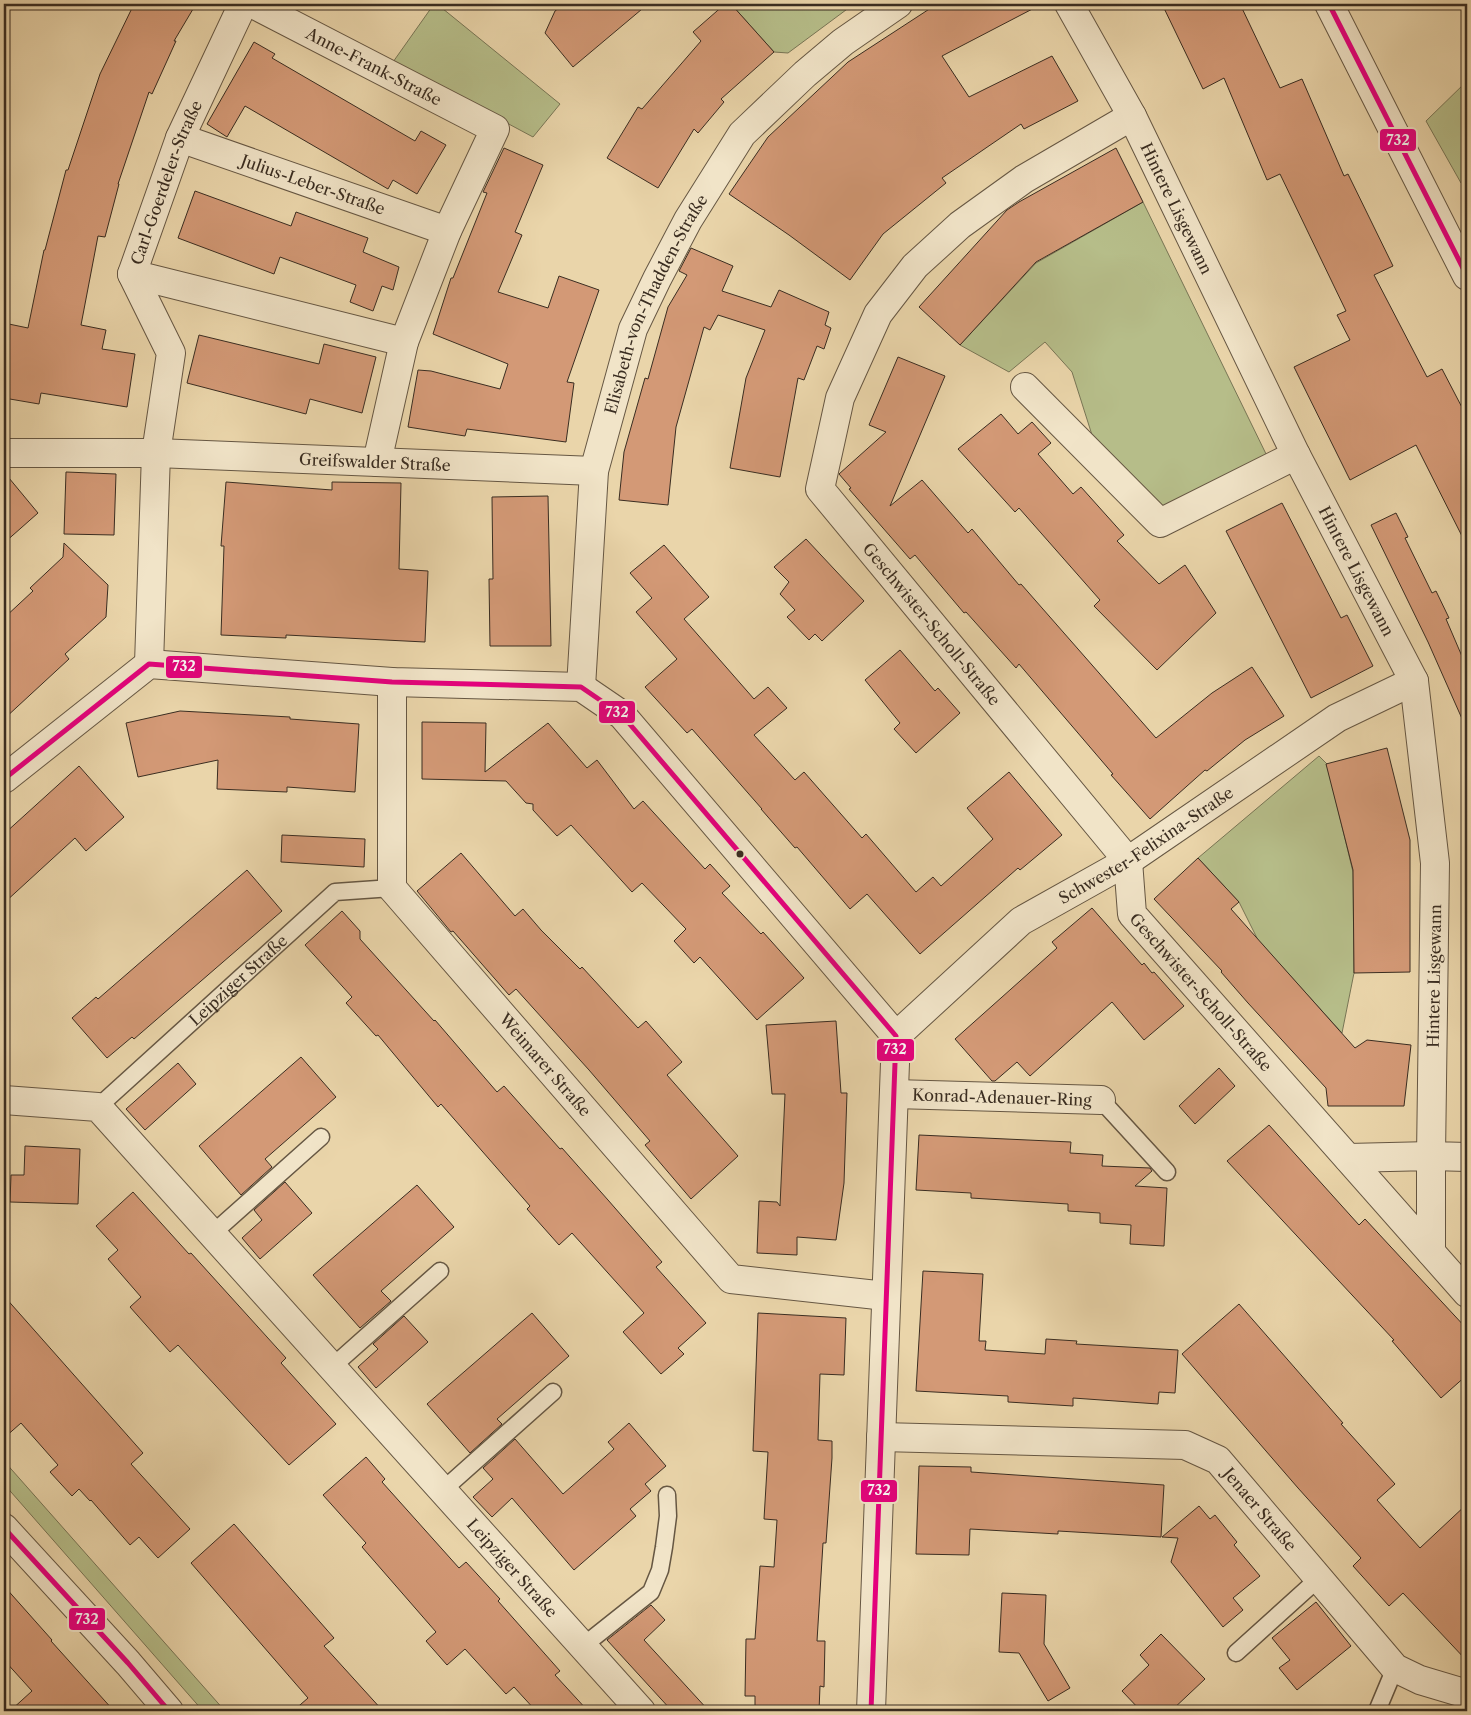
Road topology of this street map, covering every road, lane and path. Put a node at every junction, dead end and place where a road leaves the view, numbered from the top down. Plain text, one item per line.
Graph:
1 (243, 4) edge
2 (253, 4) edge
3 (898, 4) edge
4 (1069, 4) edge
5 (1329, 4) edge
6 (1132, 116) junction
7 (180, 138) junction
8 (447, 232) junction
9 (132, 274) junction
10 (1467, 276) edge
11 (404, 342) junction
12 (1025, 387) dead end
13 (4, 453) edge
14 (156, 453) junction
15 (1296, 456) junction
16 (377, 462) junction
17 (594, 471) junction
18 (149, 664) junction
19 (1414, 681) junction
20 (392, 682) junction
21 (581, 687) junction
22 (4, 779) edge
23 (1128, 861) junction
24 (392, 888) junction
25 (896, 1036) junction
26 (894, 1094) junction
27 (4, 1100) edge
28 (1101, 1100) joint
29 (98, 1107) junction
30 (321, 1137) dead end
31 (1431, 1156) junction
32 (1467, 1157) edge
33 (1348, 1158) junction
34 (1167, 1172) dead end
35 (212, 1234) junction
36 (1431, 1252) junction
37 (440, 1271) dead end
38 (1467, 1293) edge
39 (886, 1296) junction
40 (332, 1367) junction
41 (553, 1392) dead end
42 (881, 1437) junction
43 (443, 1490) junction
44 (667, 1495) dead end
45 (4, 1528) edge
46 (1318, 1578) junction
47 (583, 1646) junction
48 (1236, 1653) dead end
49 (1394, 1668) junction
50 (1467, 1694) edge
51 (169, 1711) edge
52 (641, 1711) edge
53 (871, 1711) edge
54 (1377, 1711) edge

1 - 7 street, Carl-Goerdeler-Straße
2 - 8 street, Anne-Frank-Straße
3 - 17 street, Elisabeth-von-Thadden-Straße
4 - 6 street, Hintere Lisgewann
5 - 10 street
6 - 15 street, Hintere Lisgewann
6 - 23 street, Geschwister-Scholl-Straße
7 - 8 street, Julius-Leber-Straße
7 - 9 street, Carl-Goerdeler-Straße
8 - 11 street
9 - 11 street
9 - 14 street, Carl-Goerdeler-Straße
11 - 16 street
12 - 15 street
13 - 14 street, Greifswalder Straße
14 - 16 street, Greifswalder Straße
14 - 18 street
15 - 19 street, Hintere Lisgewann
16 - 17 street, Greifswalder Straße
17 - 21 street, Elisabeth-von-Thadden-Straße
18 - 20 street
18 - 22 street
19 - 23 street, Schwester-Felixina-Straße
19 - 31 street, Hintere Lisgewann
20 - 21 street
20 - 24 street
21 - 25 street
23 - 25 street, Schwester-Felixina-Straße
23 - 33 street, Geschwister-Scholl-Straße
24 - 29 lane, Leipziger Straße
24 - 39 street, Weimarer Straße
25 - 26 street, Konrad-Adenauer-Ring
26 - 28 street, Konrad-Adenauer-Ring
26 - 39 street, Konrad-Adenauer-Ring
27 - 29 street
28 - 34 lane, Konrad-Adenauer-Ring
29 - 35 street, Leipziger Straße
30 - 35 lane
31 - 32 street
31 - 33 street
31 - 36 street
33 - 36 street, Geschwister-Scholl-Straße
35 - 40 street, Leipziger Straße
36 - 38 street, Geschwister-Scholl-Straße
37 - 40 lane
39 - 42 street, Konrad-Adenauer-Ring
40 - 43 street, Leipziger Straße
41 - 43 lane
42 - 46 street, Jenaer Straße
42 - 53 street, Konrad-Adenauer-Ring
43 - 47 street, Leipziger Straße
44 - 47 lane
45 - 51 street
46 - 48 lane
46 - 49 street, Jenaer Straße
47 - 52 street, Leipziger Straße
49 - 50 street, Jenaer Straße
49 - 54 lane

